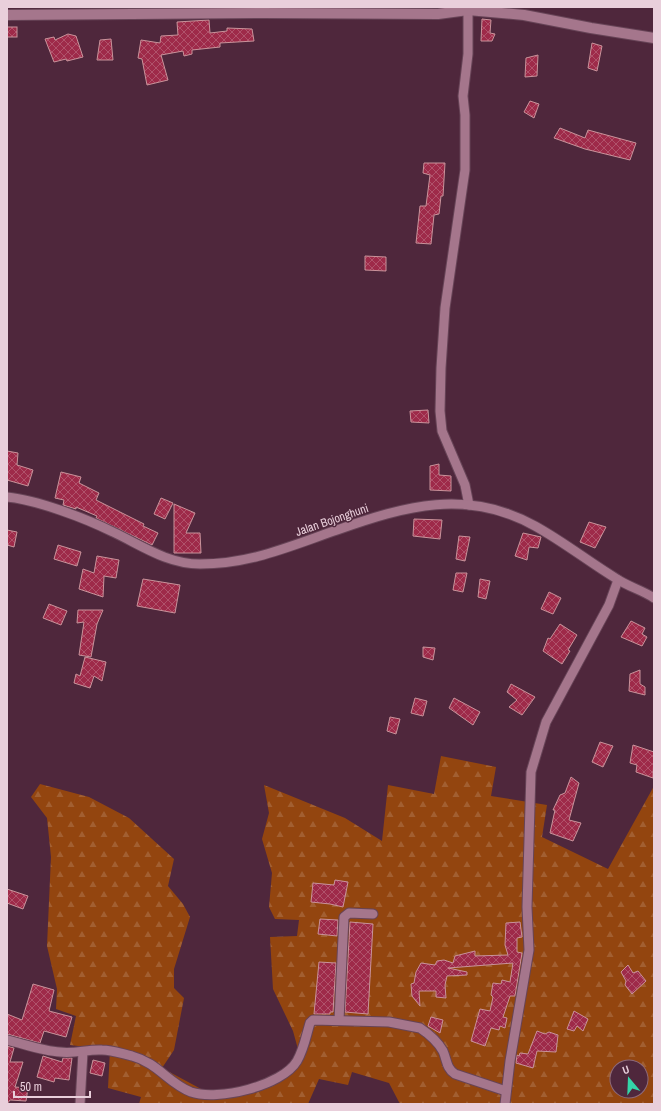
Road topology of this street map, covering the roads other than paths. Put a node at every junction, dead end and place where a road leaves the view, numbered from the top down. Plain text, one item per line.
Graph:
1 (218, 10) edge
2 (468, 10) junction
3 (7, 15) edge
4 (654, 38) edge
5 (7, 498) edge
6 (469, 505) junction
7 (618, 580) junction
8 (654, 598) edge
9 (373, 914) dead end
10 (339, 1020) junction
11 (7, 1040) edge
12 (83, 1052) junction
13 (506, 1091) junction
14 (80, 1104) edge
15 (505, 1104) edge

1 - 2 street
1 - 3 street
2 - 4 street
2 - 6 street
5 - 6 street, Jalan Bojonghuni
6 - 7 street, Jalan Bojonghuni
7 - 8 street, Jalan Bojonghuni
7 - 13 street
9 - 10 street
10 - 12 street
10 - 13 street
11 - 12 street
12 - 14 street
13 - 15 street

